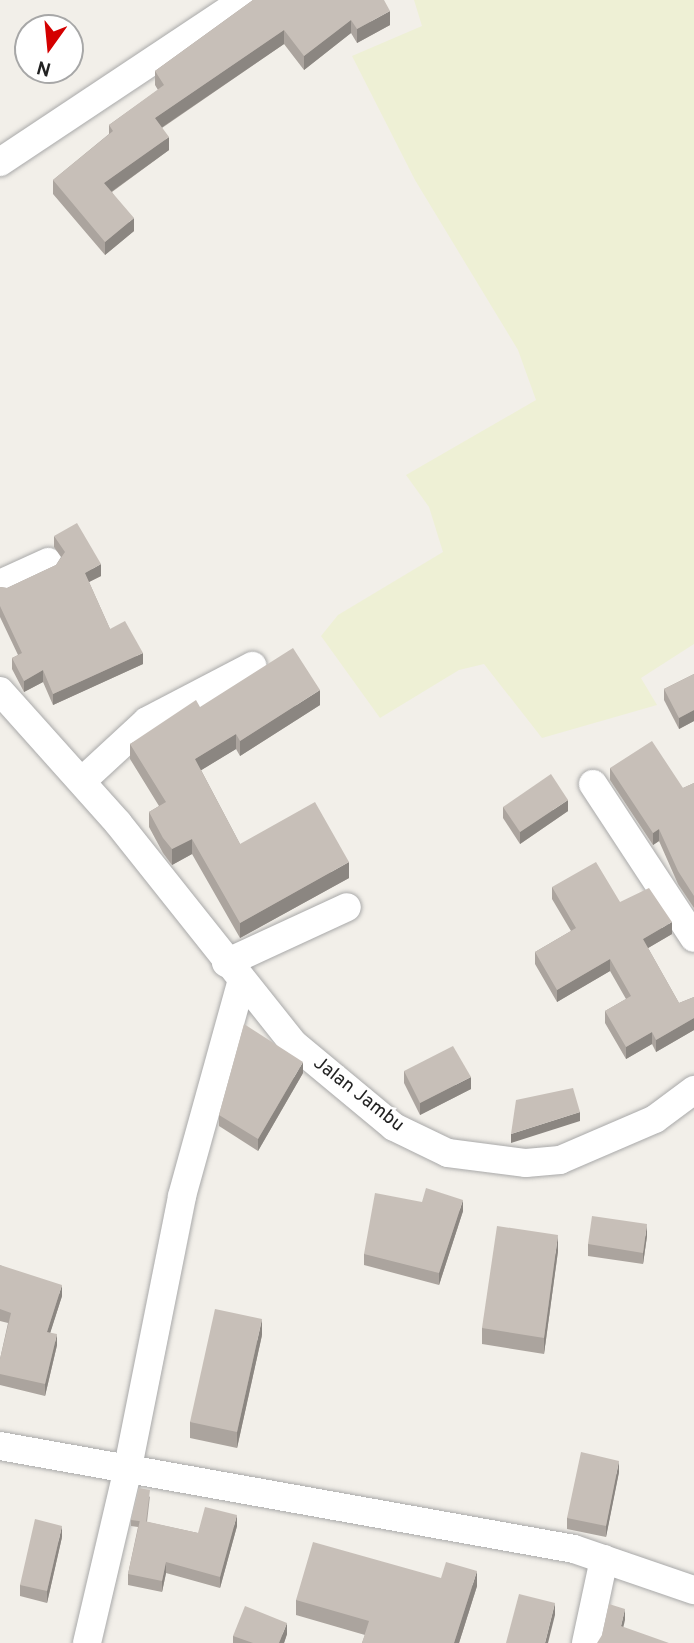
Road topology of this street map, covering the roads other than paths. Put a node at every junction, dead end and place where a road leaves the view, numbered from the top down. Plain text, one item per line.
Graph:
1 (244, 0) edge
2 (0, 162) edge
3 (48, 562) dead end
4 (0, 584) edge
5 (252, 666) dead end
6 (0, 691) edge
7 (82, 782) junction
8 (593, 784) dead end
9 (347, 907) dead end
10 (694, 937) edge
11 (234, 973) junction
12 (694, 1090) edge
13 (0, 1446) edge
14 (127, 1472) junction
15 (604, 1559) junction
16 (694, 1590) edge
17 (87, 1643) edge
18 (586, 1643) edge

1 - 2 street
3 - 4 street
5 - 7 street
6 - 7 street, Jalan Jambu
7 - 11 street, Jalan Jambu
8 - 10 street
9 - 11 street
11 - 12 street, Jalan Jambu
11 - 14 street
13 - 14 street
14 - 15 street
14 - 17 street
15 - 16 street
15 - 18 street

